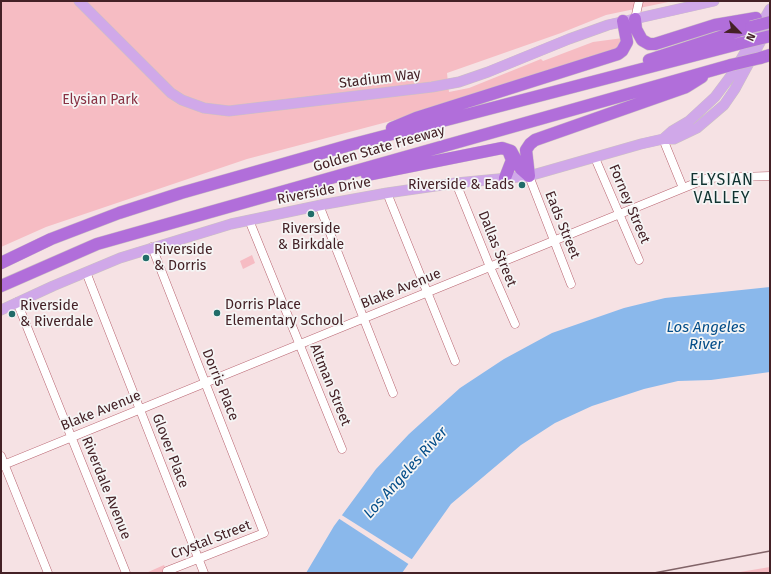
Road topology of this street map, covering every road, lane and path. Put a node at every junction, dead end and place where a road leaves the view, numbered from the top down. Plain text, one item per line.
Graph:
1 (79, 1) edge
2 (639, 1) edge
3 (714, 1) edge
4 (770, 9) edge
5 (770, 15) edge
6 (635, 19) junction
7 (623, 21) junction
8 (753, 23) junction
9 (770, 23) edge
10 (770, 36) edge
11 (765, 56) edge
12 (715, 70) junction
13 (557, 92) junction
14 (663, 139) junction
15 (350, 145) junction
16 (507, 149) junction
17 (595, 158) junction
18 (529, 176) junction
19 (770, 176) edge
20 (504, 178) junction
21 (456, 183) junction
22 (683, 188) junction
23 (291, 189) junction
24 (387, 193) junction
25 (319, 205) junction
26 (619, 214) junction
27 (249, 220) junction
28 (555, 241) junction
29 (152, 247) junction
30 (639, 260) dead end
31 (1, 263) edge
32 (490, 267) junction
33 (86, 272) junction
34 (571, 284) dead end
35 (1, 286) edge
36 (427, 293) junction
37 (17, 302) junction
38 (1, 310) edge
39 (363, 318) junction
40 (514, 324) dead end
41 (299, 344) junction
42 (455, 361) dead end
43 (206, 384) junction
44 (393, 393) dead end
45 (140, 410) junction
46 (71, 437) junction
47 (342, 449) dead end
48 (1, 456) edge
49 (3, 465) edge
50 (264, 533) joint
51 (198, 559) junction
52 (167, 571) dead end
53 (48, 573) edge
54 (126, 573) edge
55 (204, 573) edge

1 - 7 main road, Stadium Way
2 - 6 street
3 - 6 main road, Stadium Way
4 - 14 main road, Riverside Drive
5 - 8 highway
6 - 7 main road, Stadium Way
6 - 8 highway
7 - 15 highway
8 - 9 highway, bridge
8 - 13 highway
9 - 14 main road, Riverside Drive
10 - 13 highway, Golden State Freeway, bridge
11 - 12 highway, Golden State Freeway, bridge
12 - 18 highway
12 - 23 highway, Golden State Freeway
13 - 15 highway, Golden State Freeway
14 - 17 main road, Riverside Drive
14 - 22 street
15 - 31 highway, Golden State Freeway
16 - 18 highway
16 - 20 highway
16 - 23 highway
17 - 18 main road, Riverside Drive
17 - 26 street, Forney Street
18 - 20 main road, Riverside Drive
18 - 28 street, Eads Street
19 - 22 street, Blake Avenue
20 - 21 main road, Riverside Drive
21 - 24 main road, Riverside Drive
21 - 32 street, Dallas Street
22 - 26 street, Blake Avenue
23 - 35 highway, Golden State Freeway
24 - 25 main road, Riverside Drive
24 - 36 street
25 - 27 main road, Riverside Drive
25 - 39 street
26 - 28 street, Blake Avenue
26 - 30 street, Forney Street
27 - 29 main road, Riverside Drive
27 - 41 street, Altman Street
28 - 32 street, Blake Avenue
28 - 34 street, Eads Street
29 - 33 main road, Riverside Drive
29 - 43 street, Dorris Place
32 - 36 street, Blake Avenue
32 - 40 street, Dallas Street
33 - 37 main road, Riverside Drive
33 - 45 street, Glover Place
36 - 39 street, Blake Avenue
36 - 42 street
37 - 38 main road, Riverside Drive
37 - 46 street, Riverdale Avenue
39 - 41 street, Blake Avenue
39 - 44 street
41 - 43 street, Blake Avenue
41 - 47 street, Altman Street
43 - 45 street, Blake Avenue
43 - 50 street, Dorris Place
45 - 46 street, Blake Avenue
45 - 51 street, Glover Place
46 - 49 street, Blake Avenue
46 - 54 street, Riverdale Avenue
48 - 49 street
49 - 53 street
50 - 51 street, Crystal Street
51 - 52 street, Crystal Street
51 - 55 street, Glover Place

